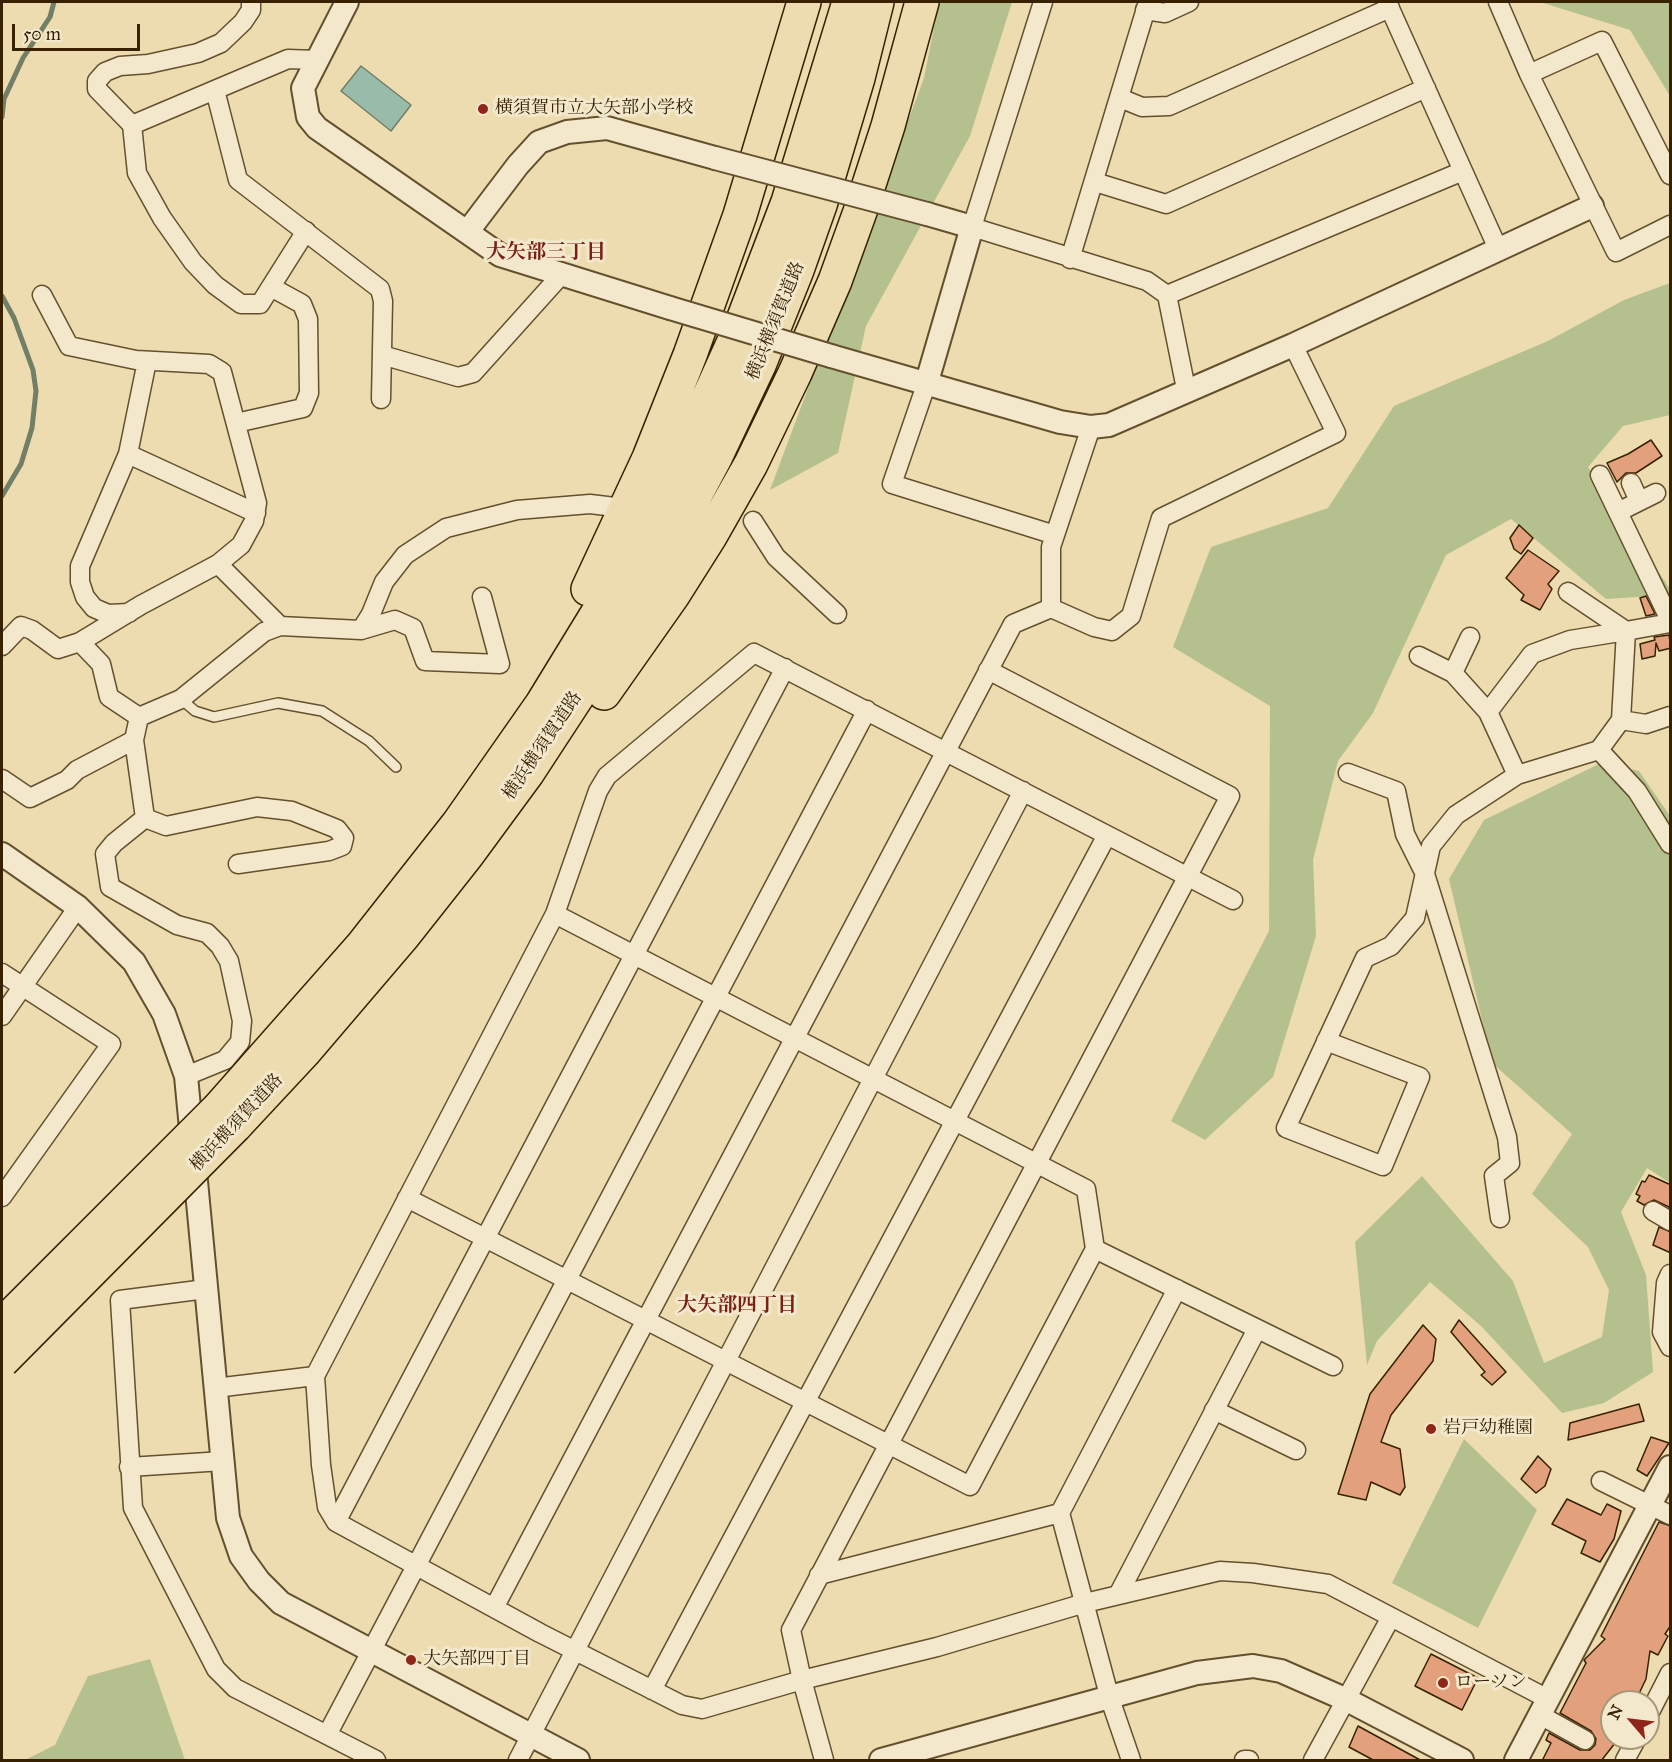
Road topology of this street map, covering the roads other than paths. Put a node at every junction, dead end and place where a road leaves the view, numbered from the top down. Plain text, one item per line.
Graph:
1 (252, 2) edge
2 (347, 2) edge
3 (804, 2) edge
4 (849, 2) edge
5 (877, 2) edge
6 (922, 2) edge
7 (1043, 2) edge
8 (1189, 2) edge
9 (1498, 2) edge
10 (1388, 5) edge
11 (1147, 6) edge
12 (316, 60) junction
13 (1529, 74) junction
14 (1426, 88) junction
15 (215, 90) junction
16 (1120, 98) junction
17 (132, 125) junction
18 (1463, 171) junction
19 (1671, 176) edge
20 (1095, 182) junction
21 (1592, 206) junction
22 (1671, 225) edge
23 (972, 227) junction
24 (306, 231) junction
25 (468, 231) junction
26 (1499, 251) junction
27 (1071, 259) junction
28 (562, 274) junction
29 (271, 286) junction
30 (42, 295) dead end
31 (1167, 295) junction
32 (1293, 345) junction
33 (382, 355) junction
34 (147, 361) junction
35 (926, 385) junction
36 (1186, 389) junction
37 (381, 399) dead end
38 (236, 423) junction
39 (1091, 427) junction
40 (128, 454) junction
41 (1600, 475) dead end
42 (1631, 483) dead end
43 (615, 507) dead end
44 (1618, 512) junction
45 (255, 513) junction
46 (753, 521) dead end
47 (1055, 535) junction
48 (218, 564) junction
49 (1568, 592) dead end
50 (482, 597) dead end
51 (1051, 608) junction
52 (129, 613) junction
53 (837, 614) dead end
54 (1671, 622) edge
55 (280, 626) junction
56 (361, 630) junction
57 (1626, 632) junction
58 (1470, 637) dead end
59 (80, 642) junction
60 (2, 646) edge
61 (1419, 656) dead end
62 (785, 668) junction
63 (988, 670) junction
64 (1453, 674) junction
65 (181, 699) junction
66 (867, 710) junction
67 (1488, 712) junction
68 (1671, 716) edge
69 (138, 717) junction
70 (1621, 720) junction
71 (134, 740) junction
72 (1599, 750) junction
73 (946, 751) junction
74 (396, 767) dead end
75 (1348, 773) dead end
76 (1517, 775) junction
77 (2, 779) edge
78 (1023, 791) junction
79 (145, 818) junction
80 (458, 824) junction
81 (1107, 835) junction
82 (1671, 844) edge
83 (2, 854) edge
84 (238, 864) dead end
85 (1425, 874) junction
86 (1187, 876) junction
87 (1233, 900) dead end
88 (78, 907) junction
89 (555, 914) junction
90 (634, 955) junction
91 (2, 973) edge
92 (22, 986) junction
93 (714, 996) junction
94 (2, 1016) edge
95 (795, 1038) junction
96 (1326, 1041) junction
97 (304, 1052) junction
98 (186, 1076) junction
99 (873, 1079) junction
100 (227, 1117) junction
101 (956, 1122) junction
102 (1035, 1162) junction
103 (2, 1197) edge
104 (407, 1198) junction
105 (1653, 1211) dead end
106 (1500, 1218) dead end
107 (1671, 1221) edge
108 (486, 1238) junction
109 (1095, 1249) junction
110 (1671, 1274) edge
111 (567, 1280) junction
112 (206, 1289) junction
113 (1177, 1289) junction
114 (646, 1320) junction
115 (2, 1325) edge
116 (1257, 1329) junction
117 (1671, 1347) edge
118 (2, 1361) edge
119 (726, 1361) junction
120 (1333, 1366) dead end
121 (315, 1376) junction
122 (215, 1388) junction
123 (806, 1402) junction
124 (1214, 1410) junction
125 (890, 1445) junction
126 (1296, 1450) dead end
127 (223, 1461) junction
128 (129, 1467) junction
129 (1671, 1467) edge
130 (1600, 1481) dead end
131 (1661, 1510) edge
132 (1060, 1513) junction
133 (336, 1522) junction
134 (416, 1565) junction
135 (819, 1575) junction
136 (1118, 1595) junction
137 (1085, 1603) junction
138 (495, 1608) junction
139 (1391, 1617) junction
140 (575, 1651) junction
141 (370, 1652) junction
142 (1671, 1673) edge
143 (802, 1680) junction
144 (652, 1690) junction
145 (1660, 1694) edge
146 (1110, 1699) junction
147 (1347, 1700) junction
148 (1544, 1707) junction
149 (327, 1735) junction
150 (531, 1737) junction
151 (1585, 1740) dead end
152 (376, 1761) edge
153 (519, 1761) edge
154 (578, 1761) edge
155 (824, 1761) edge
156 (881, 1761) edge
157 (1131, 1761) edge
158 (1244, 1761) edge
159 (1250, 1761) edge
160 (1313, 1761) edge
161 (1462, 1761) edge
162 (1516, 1761) edge

1 - 17 street
2 - 12 street
3 - 80 highway
4 - 80 highway, 横浜横須賀道路
5 - 97 highway, 横浜横須賀道路
6 - 97 highway
7 - 23 street
8 - 11 street
9 - 13 street
10 - 14 street
10 - 16 street
11 - 16 street
12 - 15 street
12 - 25 street
13 - 19 street
13 - 21 street
14 - 18 street
14 - 20 street
15 - 17 street
15 - 24 street
16 - 20 street
17 - 29 street
18 - 26 street
18 - 31 street
20 - 27 street
21 - 22 street
21 - 26 street
23 - 25 street, bridge
23 - 27 street
23 - 35 street
24 - 29 street
24 - 33 street
25 - 28 street
26 - 32 street
27 - 31 street
28 - 33 street
28 - 35 street, bridge
29 - 38 street
30 - 34 street
31 - 36 street
32 - 36 street
32 - 51 street
33 - 37 street
34 - 38 street
34 - 40 street
35 - 39 street
35 - 47 street
36 - 39 street
38 - 45 street
39 - 47 street
40 - 45 street
40 - 52 street
41 - 44 street
42 - 44 street
43 - 56 street
44 - 54 street
45 - 48 street
46 - 53 street
47 - 51 street
48 - 52 street
48 - 55 street
49 - 57 street
50 - 56 street
51 - 63 street
52 - 59 street
54 - 57 street
55 - 56 street
55 - 65 street
57 - 67 street
57 - 70 street
58 - 64 street
59 - 60 street
59 - 69 street
61 - 64 street
62 - 66 street
62 - 89 street
62 - 90 street
63 - 73 street
63 - 86 street
64 - 67 street
65 - 69 street
65 - 74 lane
66 - 73 street
66 - 93 street
67 - 76 street
68 - 70 street
69 - 71 street
70 - 72 street
71 - 77 street
71 - 79 street
72 - 76 street
72 - 82 street
73 - 78 street
73 - 95 street
75 - 85 street
76 - 85 street
78 - 81 street
78 - 99 street
79 - 84 street
79 - 98 street
80 - 100 highway, 横浜横須賀道路
81 - 86 street
81 - 101 street
83 - 88 street
85 - 96 street
85 - 106 street
86 - 87 street
86 - 102 street
88 - 92 street
88 - 98 street
89 - 90 street
89 - 104 street
90 - 93 street
90 - 108 street
91 - 92 street
92 - 94 street
92 - 103 street
93 - 95 street
93 - 111 street
95 - 99 street
95 - 114 street
96 - 96 street
97 - 100 highway, 横浜横須賀道路
98 - 112 street
99 - 101 street
99 - 119 street
100 - 115 highway, 横浜横須賀道路, bridge
100 - 118 highway, 横浜横須賀道路, bridge
101 - 102 street
101 - 123 street
102 - 109 street
102 - 125 street
104 - 108 street
104 - 121 street
105 - 107 street
108 - 111 street
108 - 133 street
109 - 113 street
109 - 125 street
110 - 117 street
111 - 114 street
111 - 134 street
112 - 122 street
112 - 128 street
113 - 116 street
113 - 132 street
114 - 119 street
114 - 138 street
116 - 120 street
116 - 124 street
119 - 123 street
119 - 140 street
121 - 122 street
121 - 133 street
122 - 127 street
123 - 125 street
123 - 144 street
124 - 126 street
124 - 136 street
125 - 135 street
127 - 128 street
127 - 141 street
128 - 149 street
129 - 131 street
130 - 131 street
131 - 148 street
132 - 135 street
132 - 137 street
133 - 134 street
134 - 138 street
134 - 141 street
135 - 143 street
136 - 137 street
136 - 139 street
137 - 143 street
137 - 146 street
138 - 140 street
139 - 147 street
139 - 148 street
140 - 144 street
140 - 150 street
141 - 149 street
141 - 150 street
142 - 145 street
143 - 144 street
143 - 155 street
146 - 147 street
146 - 156 street
146 - 157 street
147 - 160 street
147 - 161 street
148 - 151 street
148 - 162 street
149 - 152 street
150 - 153 street
150 - 154 street
158 - 159 street

